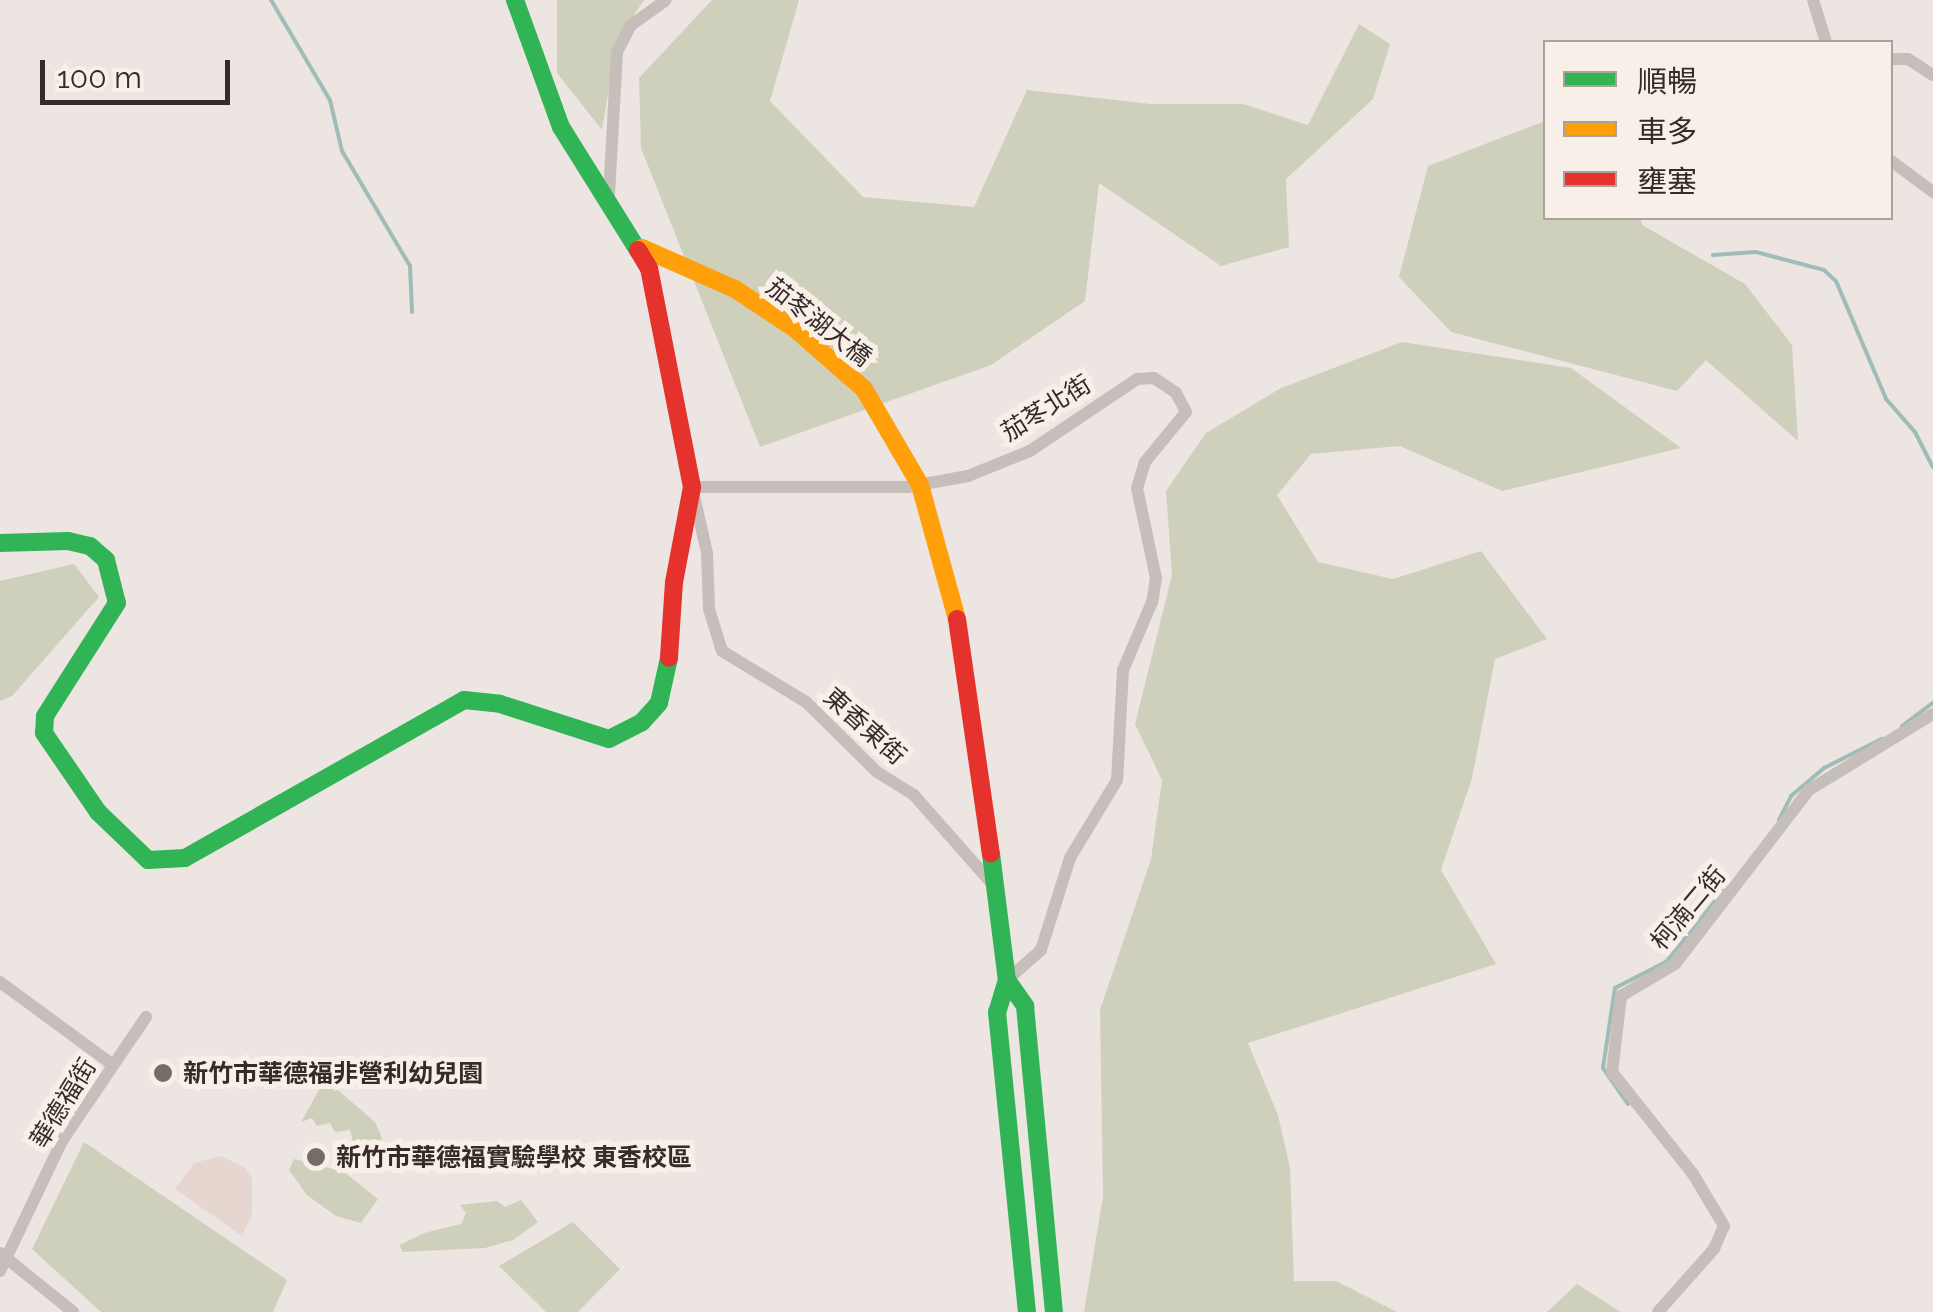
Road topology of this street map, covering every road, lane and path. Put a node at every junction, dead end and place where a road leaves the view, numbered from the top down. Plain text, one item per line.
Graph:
1 (515, 0) edge
2 (666, 0) edge
3 (1813, 0) edge
4 (1825, 40) edge
5 (1893, 59) edge
6 (1933, 75) edge
7 (1893, 162) edge
8 (1933, 192) edge
9 (609, 195) junction
10 (642, 248) junction
11 (920, 485) junction
12 (692, 487) junction
13 (0, 543) edge
14 (1933, 714) edge
15 (995, 887) junction
16 (1007, 980) junction
17 (0, 982) edge
18 (146, 1017) dead end
19 (113, 1064) junction
20 (4, 1254) edge
21 (0, 1271) edge
22 (73, 1312) edge
23 (1027, 1312) edge
24 (1054, 1312) edge
25 (1658, 1312) edge

1 - 9 street
2 - 9 street
3 - 4 street
5 - 6 street
7 - 8 street
9 - 10 street
10 - 11 street, 茄苳湖大橋
10 - 12 street
11 - 12 street, 茄苳北街
11 - 15 street, 茄苳湖大橋
11 - 16 street, 茄苳北街
12 - 13 street
12 - 15 street, 東香東街
14 - 25 street, 柯湳二街
15 - 16 street, 茄苳湖大橋
16 - 23 street
16 - 24 street
17 - 19 street
18 - 19 street, 華德福街
19 - 20 street, 華德福街
20 - 21 street, 華德福街
20 - 22 street

